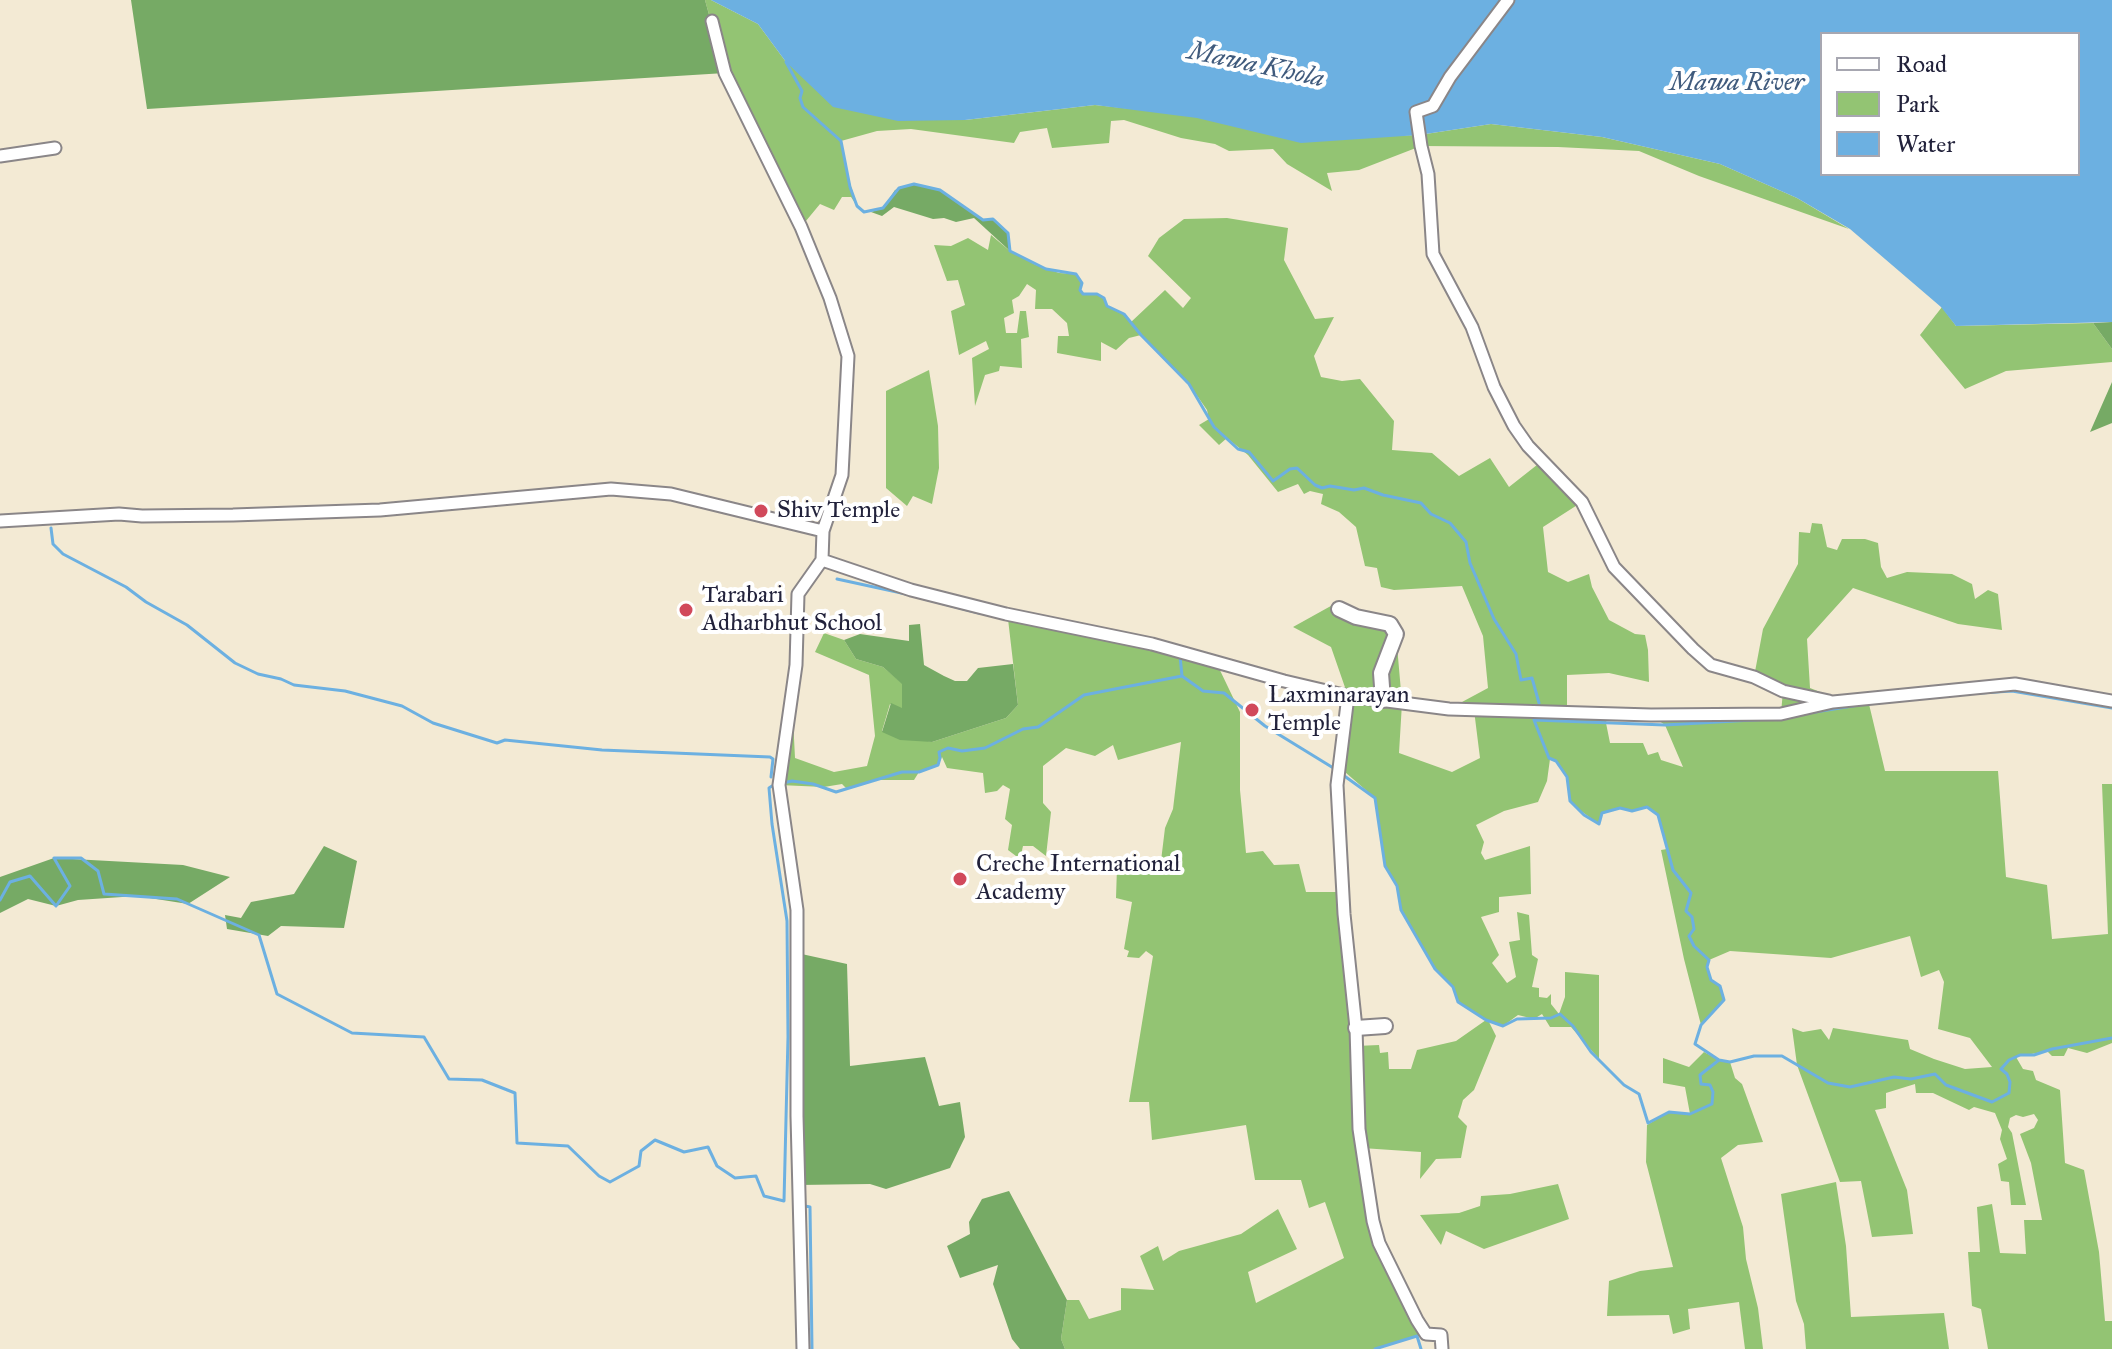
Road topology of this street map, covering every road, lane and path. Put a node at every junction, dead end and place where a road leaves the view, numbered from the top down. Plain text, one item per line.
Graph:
1 (1508, 0) edge
2 (712, 21) dead end
3 (55, 148) dead end
4 (0, 156) edge
5 (0, 521) edge
6 (823, 531) junction
7 (822, 560) junction
8 (1339, 609) dead end
9 (1348, 696) junction
10 (1383, 700) junction
11 (2112, 701) edge
12 (1833, 702) junction
13 (1385, 1026) dead end
14 (1356, 1028) junction
15 (803, 1349) edge
16 (1442, 1349) edge

1 - 12 street
2 - 6 street
3 - 4 street
5 - 6 street
6 - 7 street
7 - 9 street
7 - 15 street
8 - 10 street
9 - 10 street
9 - 14 street
10 - 12 street
11 - 12 street
13 - 14 street
14 - 16 street

